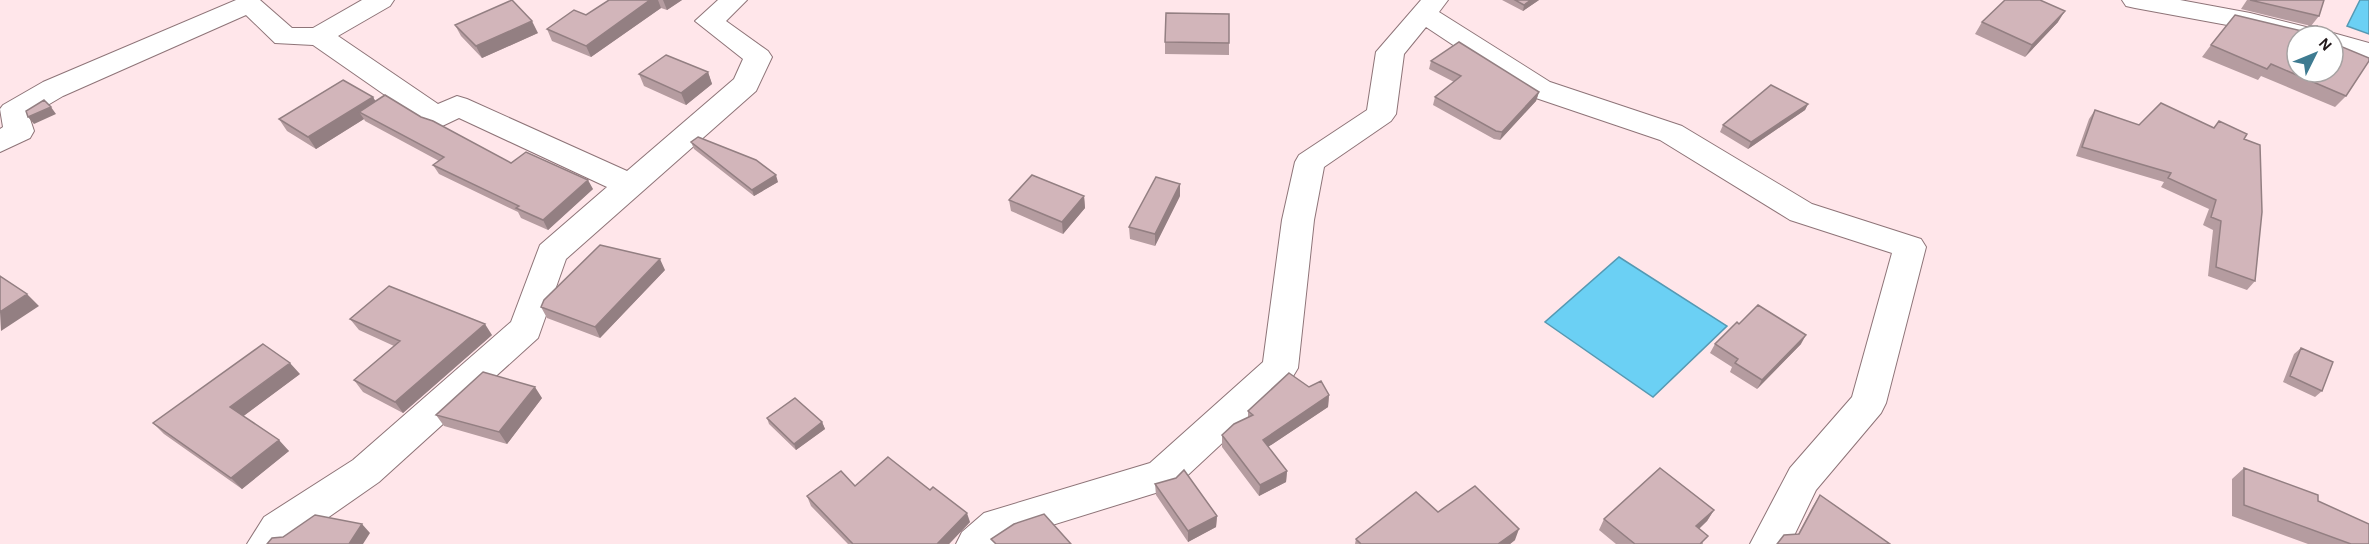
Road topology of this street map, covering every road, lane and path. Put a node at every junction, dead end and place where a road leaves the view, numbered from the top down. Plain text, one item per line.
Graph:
1 (381, 0) edge
2 (734, 0) edge
3 (2135, 0) edge
4 (1429, 7) edge
5 (2285, 30) edge
6 (319, 36) junction
7 (2345, 45) edge
8 (2369, 52) edge
9 (0, 142) edge
10 (630, 185) junction
11 (267, 544) edge
12 (976, 544) edge
13 (1770, 544) edge

1 - 6 street
2 - 10 street
3 - 5 street
4 - 12 street
4 - 13 street
6 - 9 street
6 - 10 street
7 - 8 street
10 - 11 street

